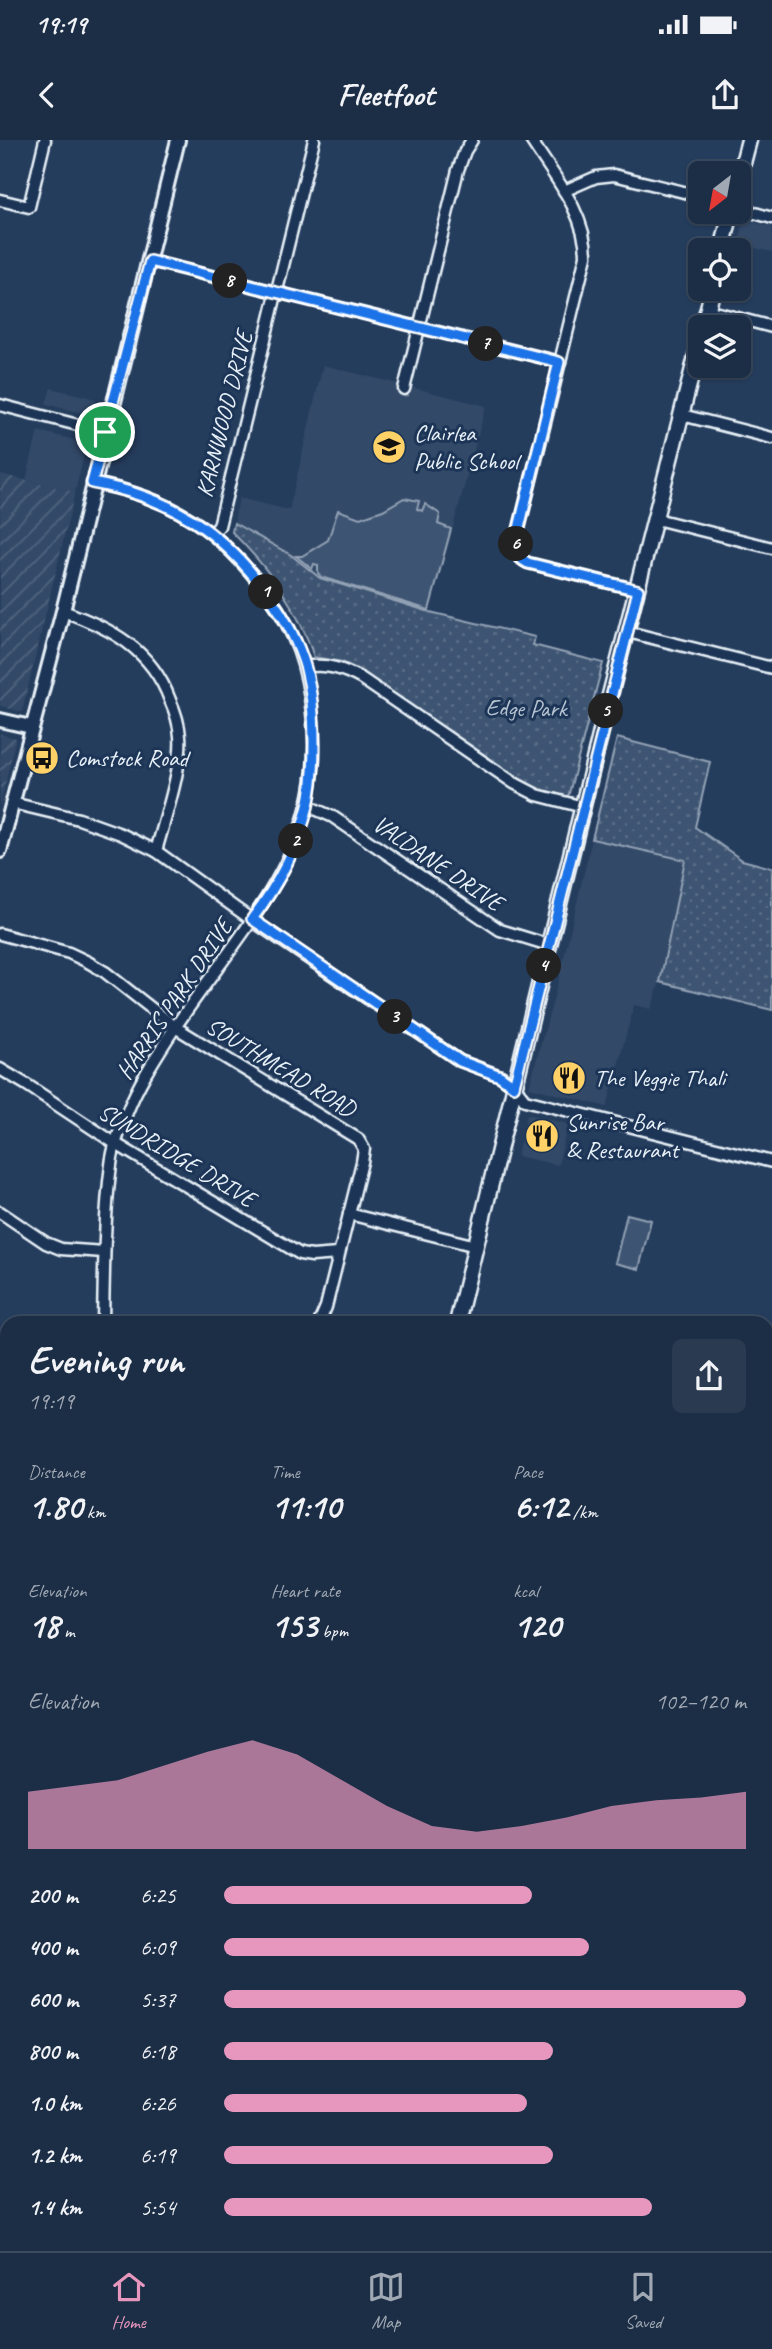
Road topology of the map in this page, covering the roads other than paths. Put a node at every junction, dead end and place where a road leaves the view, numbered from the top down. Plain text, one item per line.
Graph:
1 (45, 140) edge
2 (178, 140) edge
3 (314, 140) edge
4 (472, 140) edge
5 (531, 140) edge
6 (749, 140) edge
7 (744, 161) edge
8 (564, 191) junction
9 (688, 192) edge
10 (0, 200) edge
11 (751, 212) edge
12 (772, 218) edge
13 (150, 261) junction
14 (276, 293) junction
15 (710, 301) edge
16 (708, 310) junction
17 (707, 315) edge
18 (772, 327) edge
19 (420, 328) junction
20 (559, 362) junction
21 (691, 378) edge
22 (404, 389) dead end
23 (0, 405) edge
24 (682, 415) junction
25 (105, 432) junction
26 (772, 438) edge
27 (92, 483) junction
28 (656, 519) junction
29 (212, 533) junction
30 (772, 548) edge
31 (638, 590) junction
32 (63, 611) junction
33 (628, 632) junction
34 (305, 667) junction
35 (772, 668) edge
36 (0, 720) edge
37 (31, 727) junction
38 (12, 803) junction
39 (308, 806) junction
40 (583, 807) junction
41 (0, 851) edge
42 (156, 851) junction
43 (252, 919) junction
44 (0, 934) edge
45 (549, 945) junction
46 (175, 1027) junction
47 (0, 1069) edge
48 (514, 1086) junction
49 (116, 1144) junction
50 (772, 1162) edge
51 (0, 1212) edge
52 (349, 1214) junction
53 (476, 1246) junction
54 (104, 1252) junction
55 (338, 1254) junction
56 (103, 1316) edge
57 (322, 1316) edge
58 (459, 1316) edge

1 - 10 street
2 - 13 street
3 - 14 street, KARNWOOD DRIVE
4 - 19 street
5 - 8 street
6 - 7 main road
8 - 9 street
8 - 20 street
11 - 12 street
13 - 14 street
13 - 25 street
14 - 19 street
14 - 29 street, KARNWOOD DRIVE
15 - 16 main road
16 - 17 main road
16 - 18 street
19 - 20 street
19 - 22 street
20 - 31 street
21 - 24 main road
23 - 25 street
24 - 26 street
24 - 28 main road
25 - 27 street
27 - 29 street, HARRIS PARK DRIVE
27 - 32 street
28 - 30 street
28 - 31 main road
29 - 34 street, HARRIS PARK DRIVE
31 - 33 main road
32 - 37 street
32 - 42 street
33 - 35 street
33 - 40 main road
34 - 39 street, HARRIS PARK DRIVE
34 - 40 street
36 - 37 street
37 - 38 street
38 - 41 street
38 - 42 street
39 - 43 street, HARRIS PARK DRIVE
39 - 45 street, VALDANE DRIVE
40 - 45 main road
42 - 43 street
43 - 46 street, HARRIS PARK DRIVE
43 - 48 street
44 - 46 street, SOUTHMEAD ROAD
45 - 48 main road
46 - 49 street, HARRIS PARK DRIVE
46 - 52 street, SOUTHMEAD ROAD
47 - 49 street, SUNDRIDGE DRIVE
48 - 50 street
48 - 53 main road
49 - 54 street, HARRIS PARK DRIVE
49 - 55 street, SUNDRIDGE DRIVE
51 - 54 street
52 - 53 street
52 - 55 street, SOUTHMEAD ROAD
53 - 58 main road
54 - 56 street, HARRIS PARK DRIVE
55 - 57 street, SOUTHMEAD ROAD

